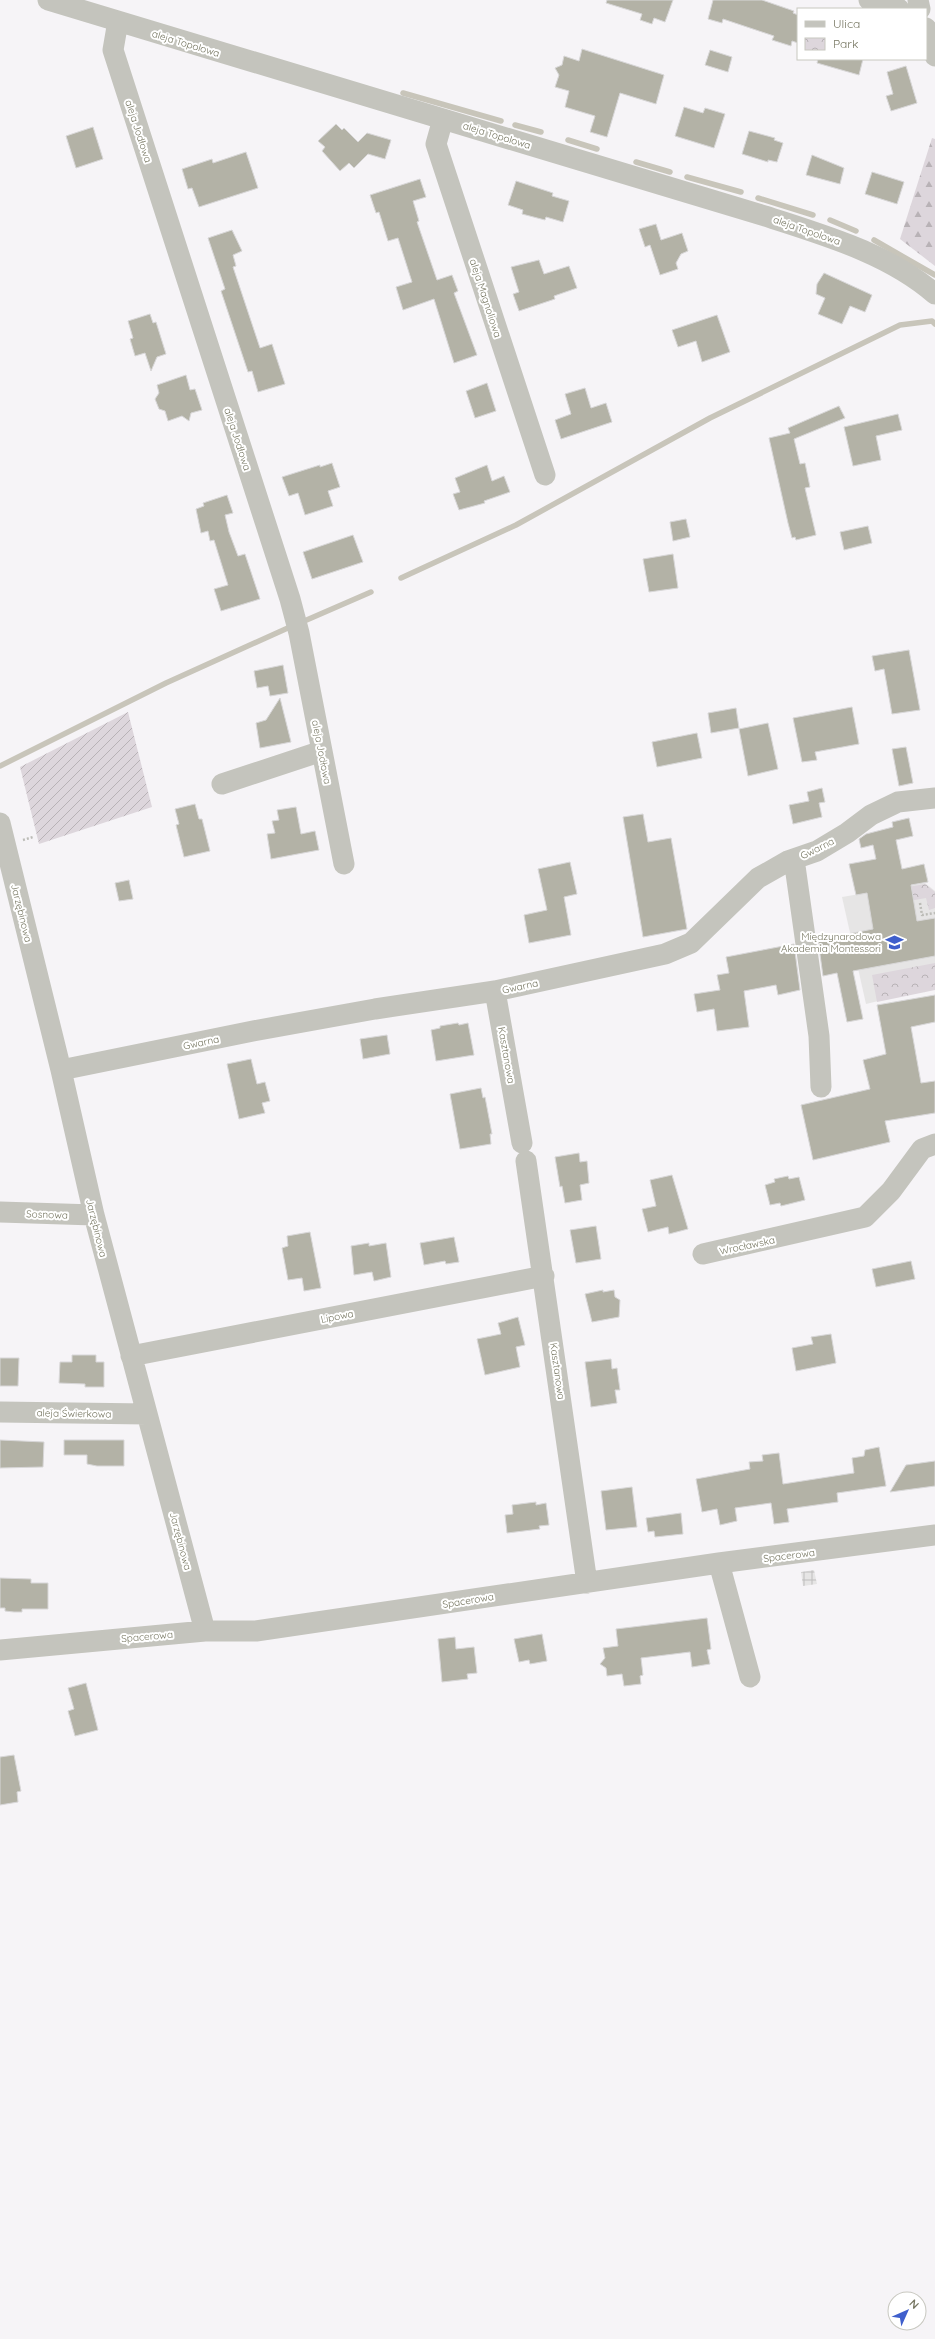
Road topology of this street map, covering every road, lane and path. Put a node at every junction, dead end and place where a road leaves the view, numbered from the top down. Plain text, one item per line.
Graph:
1 (48, 0) edge
2 (869, 0) edge
3 (896, 8) edge
4 (118, 21) junction
5 (927, 31) edge
6 (935, 56) edge
7 (443, 119) junction
8 (935, 294) edge
9 (545, 476) dead end
10 (322, 751) junction
11 (222, 784) dead end
12 (935, 798) edge
13 (0, 823) edge
14 (794, 859) junction
15 (344, 864) dead end
16 (920, 903) dead end
17 (935, 913) edge
18 (495, 991) junction
19 (61, 1070) junction
20 (821, 1087) dead end
21 (935, 1144) edge
22 (0, 1212) edge
23 (94, 1215) junction
24 (703, 1254) dead end
25 (544, 1276) junction
26 (131, 1356) junction
27 (0, 1412) edge
28 (147, 1414) junction
29 (935, 1535) edge
30 (718, 1564) junction
31 (587, 1582) junction
32 (205, 1631) junction
33 (0, 1650) edge
34 (750, 1677) dead end

1 - 4 street, aleja Topolowa
2 - 3 street
4 - 7 street, aleja Topolowa
4 - 10 street, aleja Jodłowa
5 - 6 street
7 - 8 street, aleja Topolowa
7 - 9 street, aleja Magnoliowa
10 - 11 street
10 - 15 street, aleja Jodłowa
12 - 14 street, Gwarna
13 - 19 street, Jarzębinowa
14 - 18 street, Gwarna
14 - 20 street
16 - 17 path
18 - 19 street, Gwarna
18 - 25 street, Kasztanowa
19 - 23 street, Jarzębinowa
21 - 24 street, Wrocławska
22 - 23 street, Sosnowa
23 - 26 street, Jarzębinowa
25 - 26 street, Lipowa
25 - 31 street, Kasztanowa
26 - 28 street, Jarzębinowa
27 - 28 street, aleja Świerkowa
28 - 32 street, Jarzębinowa
29 - 30 street, Spacerowa
30 - 31 street, Spacerowa
30 - 34 street
31 - 32 street, Spacerowa
32 - 33 street, Spacerowa

